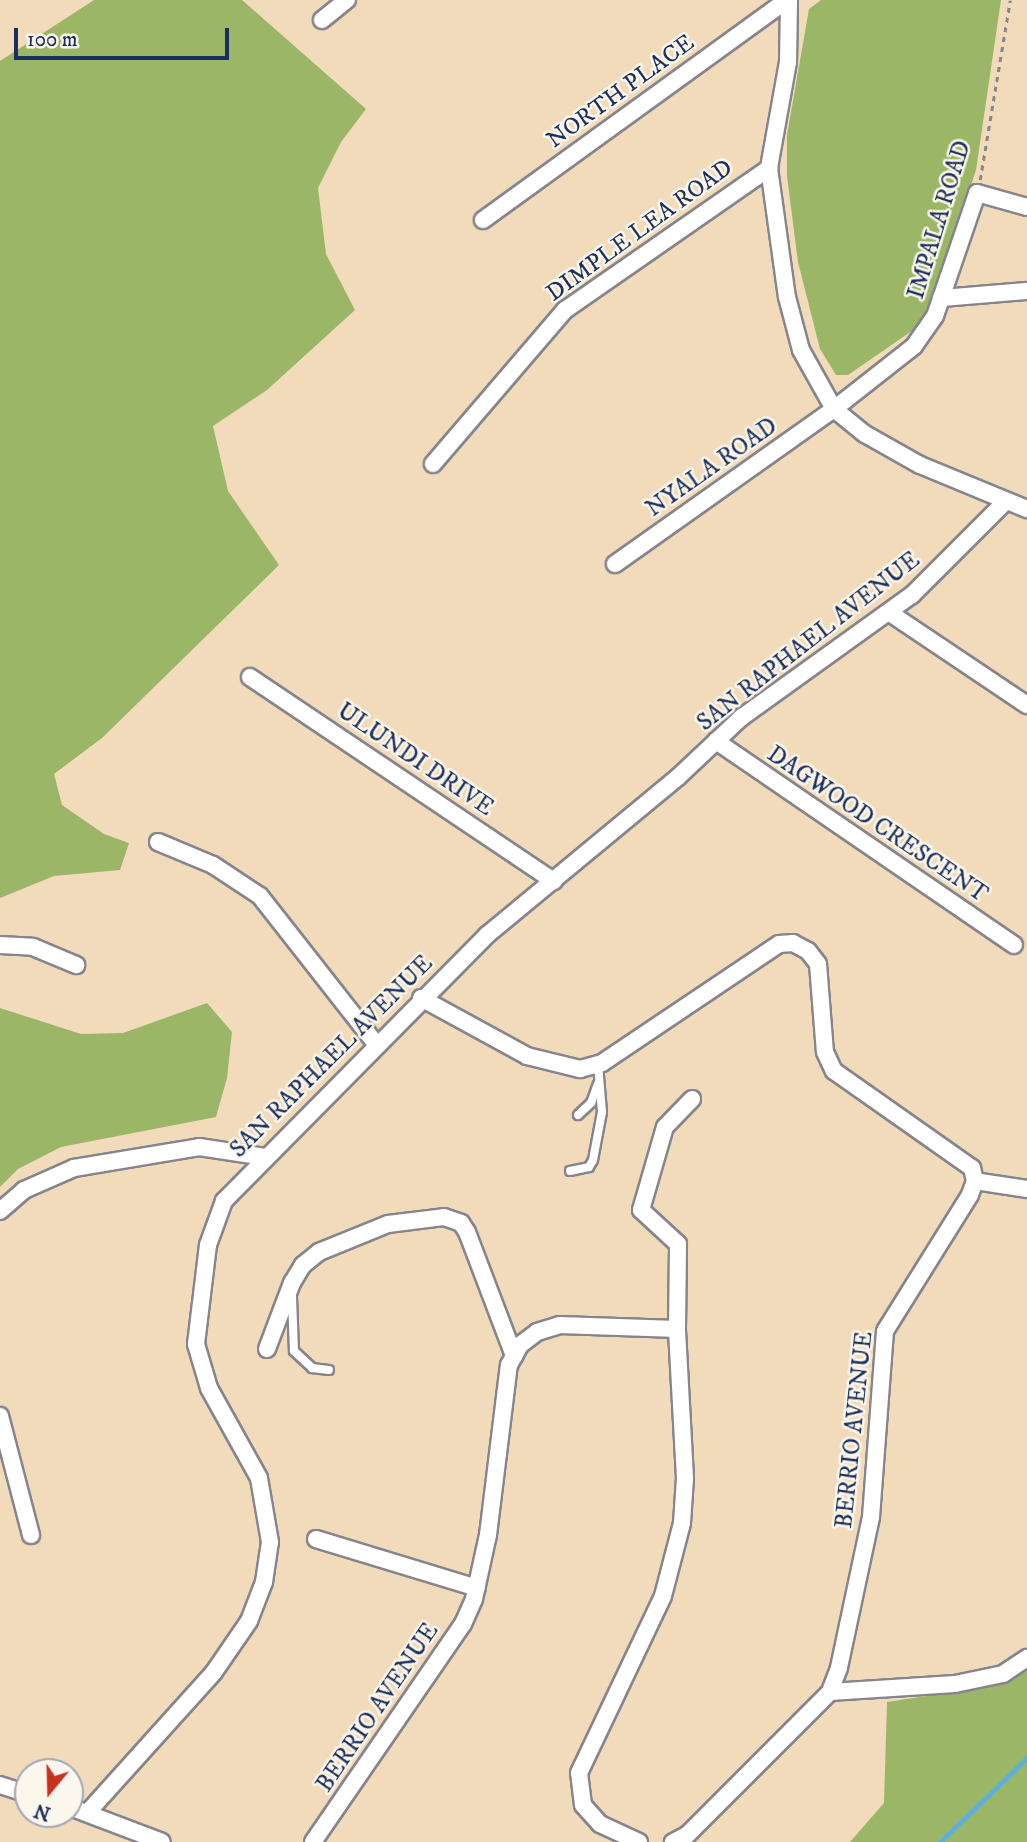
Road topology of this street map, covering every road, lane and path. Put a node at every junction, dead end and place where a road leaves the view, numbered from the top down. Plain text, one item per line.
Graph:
1 (347, 0) edge
2 (788, 0) edge
3 (1010, 0) edge
4 (322, 20) dead end
5 (769, 168) junction
6 (977, 193) junction
7 (1027, 207) edge
8 (483, 220) dead end
9 (1027, 291) edge
10 (942, 298) junction
11 (834, 409) junction
12 (433, 464) dead end
13 (1005, 502) junction
14 (1027, 509) edge
15 (615, 564) dead end
16 (890, 612) junction
17 (250, 677) dead end
18 (1027, 705) edge
19 (716, 741) junction
20 (158, 842) dead end
21 (554, 881) junction
22 (1014, 945) dead end
23 (0, 946) edge
24 (76, 965) dead end
25 (422, 998) junction
26 (376, 1044) junction
27 (599, 1072) junction
28 (692, 1099) dead end
29 (578, 1115) dead end
30 (265, 1157) junction
31 (570, 1171) dead end
32 (975, 1181) junction
33 (1027, 1189) edge
34 (0, 1211) edge
35 (292, 1283) junction
36 (677, 1329) junction
37 (267, 1349) dead end
38 (514, 1356) junction
39 (329, 1370) dead end
40 (0, 1416) edge
41 (30, 1535) dead end
42 (316, 1539) dead end
43 (477, 1588) junction
44 (1027, 1658) edge
45 (830, 1692) junction
46 (84, 1811) edge
47 (88, 1812) junction
48 (162, 1842) edge
49 (313, 1842) edge
50 (639, 1842) edge
51 (673, 1842) edge

1 - 4 street
2 - 5 street
2 - 8 street, NORTH PLACE
3 - 6 path, IMPALA ROAD
5 - 11 street
5 - 12 street, DIMPLE LEA ROAD
6 - 7 street
6 - 10 street, IMPALA ROAD
9 - 10 street
10 - 11 street, IMPALA ROAD
11 - 13 street
11 - 15 street, NYALA ROAD
13 - 14 street
13 - 16 street, SAN RAPHAEL AVENUE
16 - 18 street
16 - 19 street, SAN RAPHAEL AVENUE
17 - 21 street, ULUNDI DRIVE
19 - 21 street, SAN RAPHAEL AVENUE
19 - 22 street, DAGWOOD CRESCENT
20 - 26 street
21 - 25 street, SAN RAPHAEL AVENUE
23 - 24 street
25 - 26 street, SAN RAPHAEL AVENUE
25 - 27 street
26 - 30 street, SAN RAPHAEL AVENUE
27 - 29 lane
27 - 31 lane
27 - 32 street
28 - 36 street
30 - 34 street
30 - 47 street, SAN RAPHAEL AVENUE
32 - 33 street
32 - 45 street, BERRIO AVENUE
35 - 37 street
35 - 38 street
35 - 39 lane
36 - 38 street
36 - 50 street
38 - 43 street, BERRIO AVENUE
40 - 41 street
42 - 43 street
43 - 49 street, BERRIO AVENUE
44 - 45 street
45 - 51 street, BERRIO AVENUE
46 - 47 street
47 - 48 street

